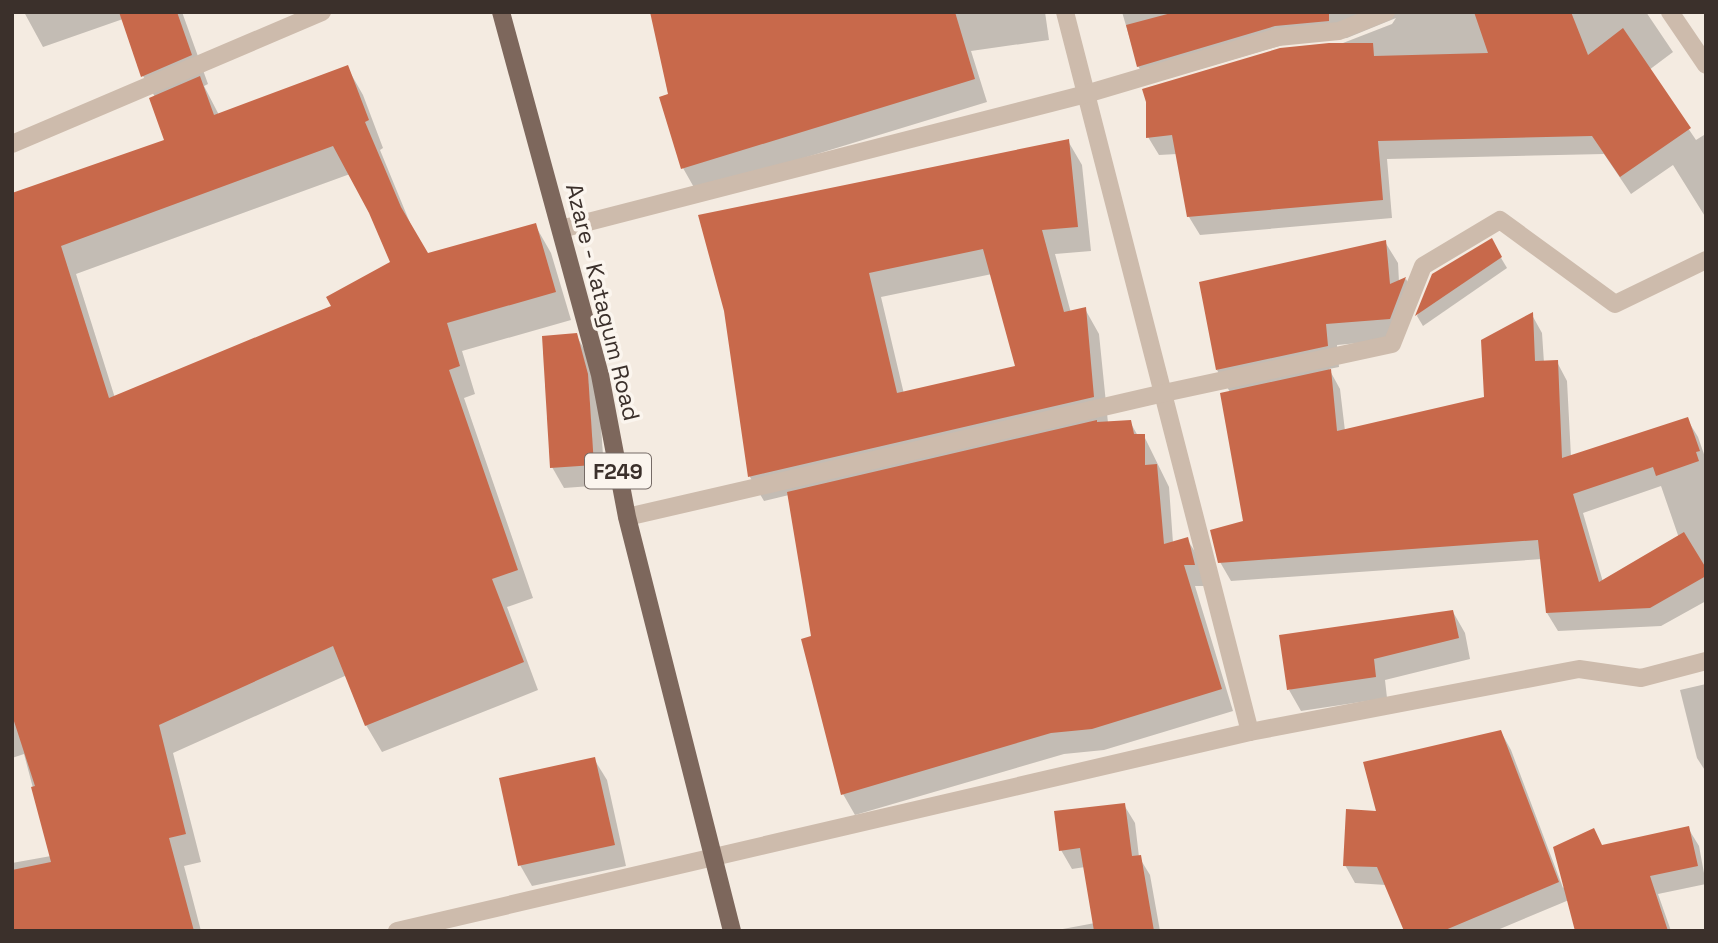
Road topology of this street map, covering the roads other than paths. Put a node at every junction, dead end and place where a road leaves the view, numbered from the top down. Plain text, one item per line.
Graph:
1 (322, 12) edge
2 (501, 12) edge
3 (1065, 12) edge
4 (1386, 12) edge
5 (1670, 12) edge
6 (1706, 65) edge
7 (1086, 94) junction
8 (12, 144) edge
9 (561, 229) junction
10 (1706, 260) edge
11 (1164, 393) junction
12 (627, 517) junction
13 (1706, 661) edge
14 (1250, 732) junction
15 (713, 857) junction
16 (397, 931) edge
17 (732, 931) edge

1 - 8 street
2 - 9 main road, Azare - Katagum Road / F249
3 - 7 street
4 - 7 street
5 - 6 street
7 - 9 street
7 - 11 street
9 - 12 main road, Azare - Katagum Road / F249
10 - 11 street
11 - 12 street
11 - 14 street
12 - 15 main road, Azare - Katagum Road / F249
13 - 14 street
14 - 15 street
15 - 16 street
15 - 17 main road, Azare - Katagum Road / F249

